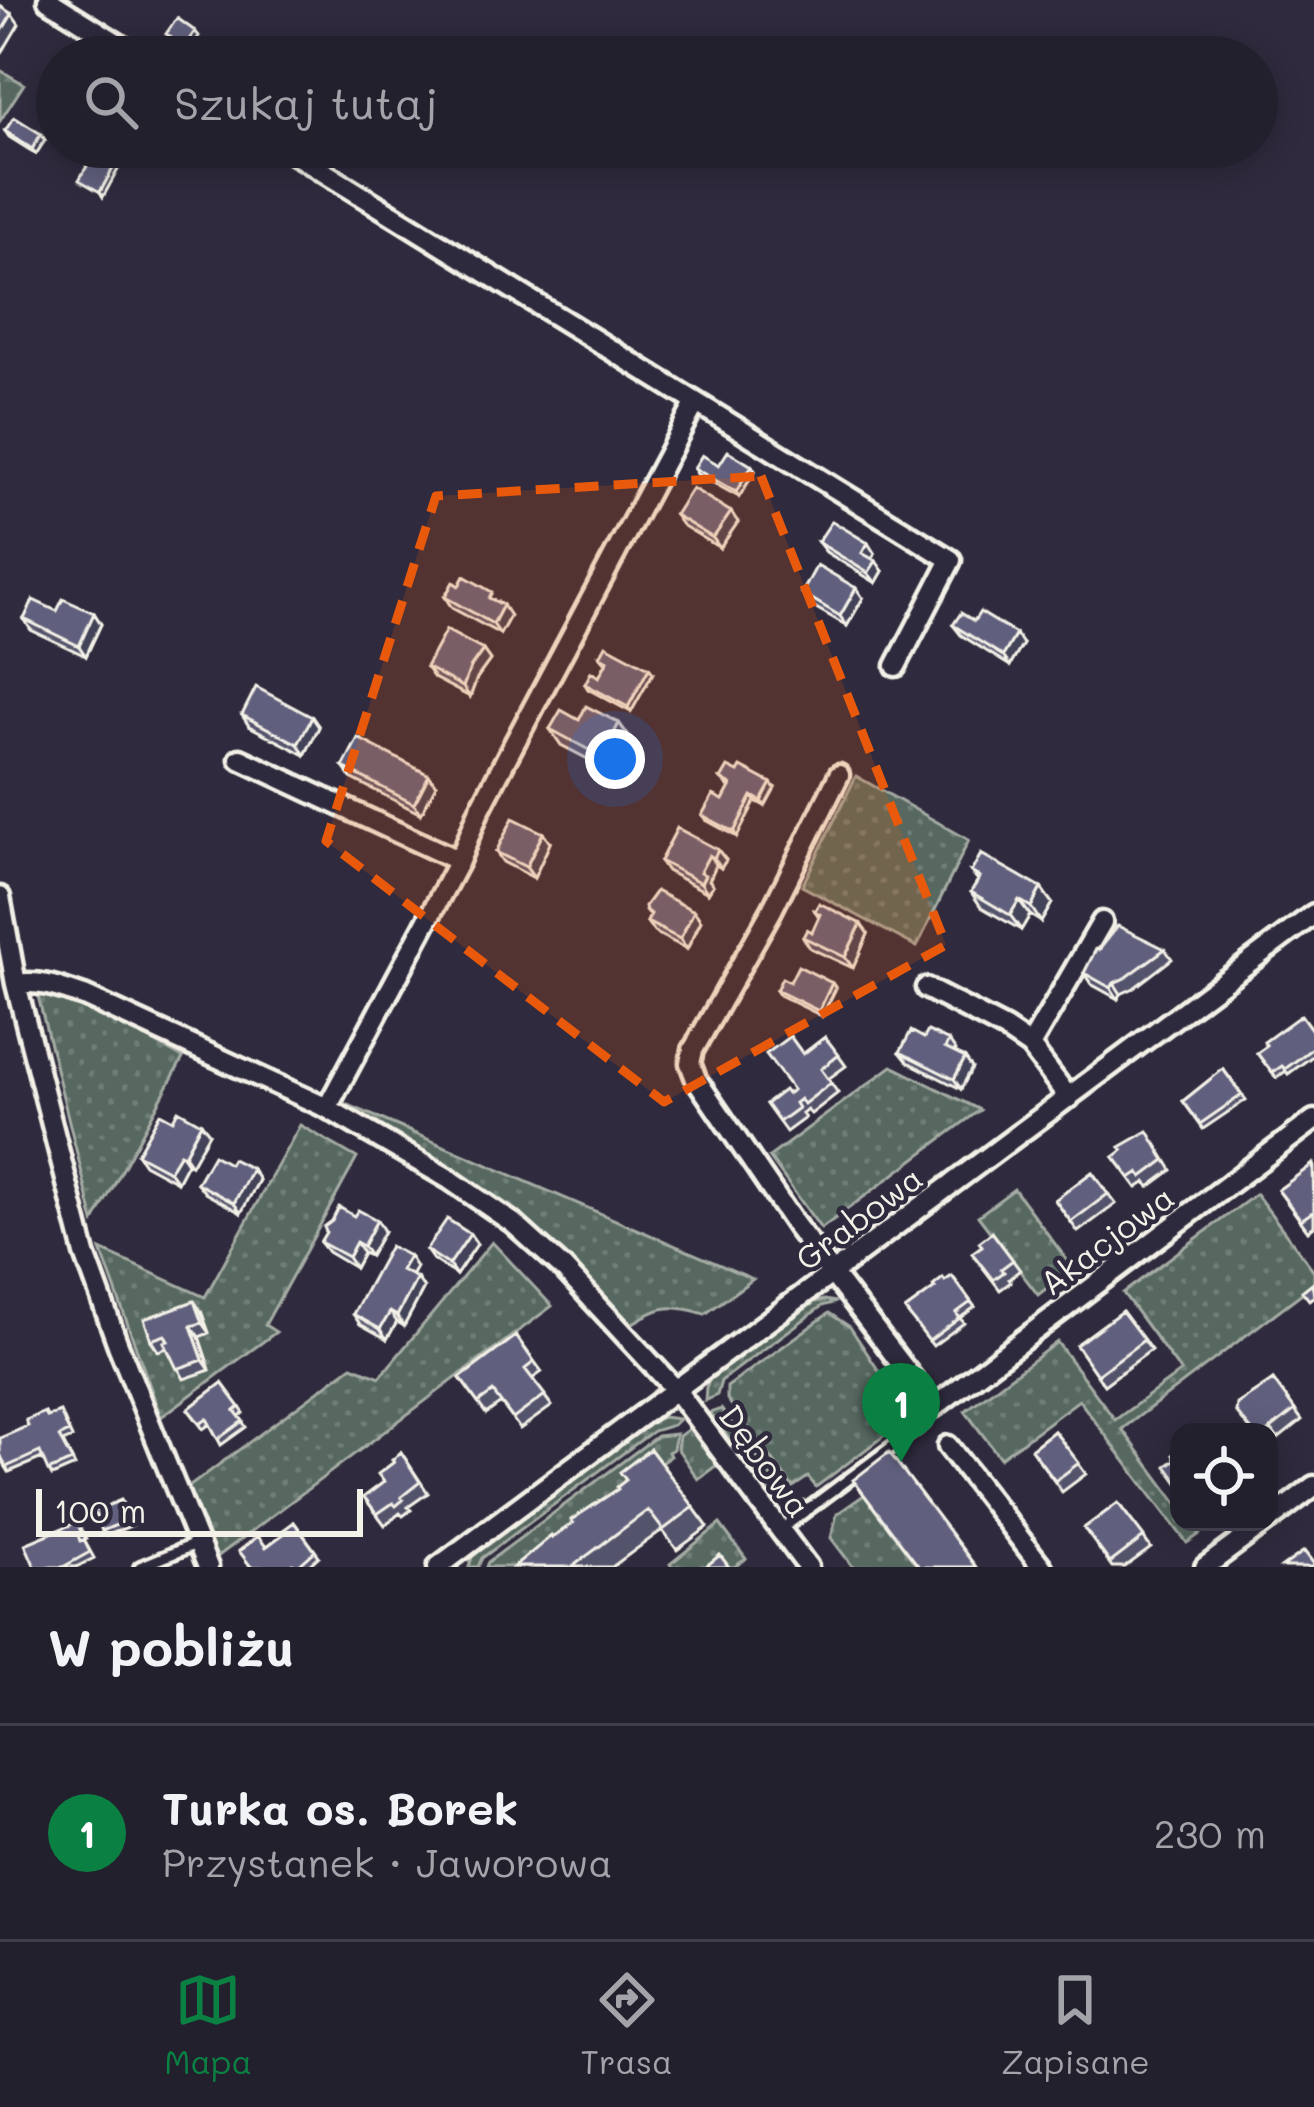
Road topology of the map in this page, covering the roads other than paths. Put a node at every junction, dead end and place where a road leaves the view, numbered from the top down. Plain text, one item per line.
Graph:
1 (48, 0) edge
2 (105, 36) edge
3 (317, 168) edge
4 (694, 404) junction
5 (896, 666) dead end
6 (240, 759) dead end
7 (839, 775) dead end
8 (459, 861) junction
9 (0, 897) edge
10 (1314, 914) edge
11 (1102, 922) dead end
12 (16, 984) junction
13 (926, 988) dead end
14 (1030, 1046) junction
15 (1069, 1098) junction
16 (327, 1108) junction
17 (1314, 1120) edge
18 (833, 1273) junction
19 (675, 1389) junction
20 (934, 1407) junction
21 (948, 1446) dead end
22 (1314, 1486) edge
23 (1278, 1513) edge
24 (780, 1530) junction
25 (1254, 1531) edge
26 (198, 1543) junction
27 (446, 1564) edge
28 (140, 1567) edge
29 (208, 1567) edge
30 (808, 1567) edge
31 (1042, 1567) edge
32 (1205, 1567) edge

1 - 2 street
3 - 4 street
4 - 5 street
4 - 8 street
6 - 8 street
7 - 18 street
8 - 16 street
9 - 12 street
10 - 15 street, Grabowa
11 - 14 street
12 - 16 street, Dębowa
12 - 26 street
13 - 14 street
14 - 15 street
15 - 18 street, Grabowa
16 - 19 street, Dębowa
17 - 20 street, Akacjowa
18 - 19 street, Grabowa
18 - 20 street
19 - 24 street, Dębowa
19 - 27 street, Grabowa
20 - 24 lane
21 - 31 street
22 - 23 street
24 - 30 street, Dębowa
25 - 32 street
26 - 28 lane
26 - 29 street

